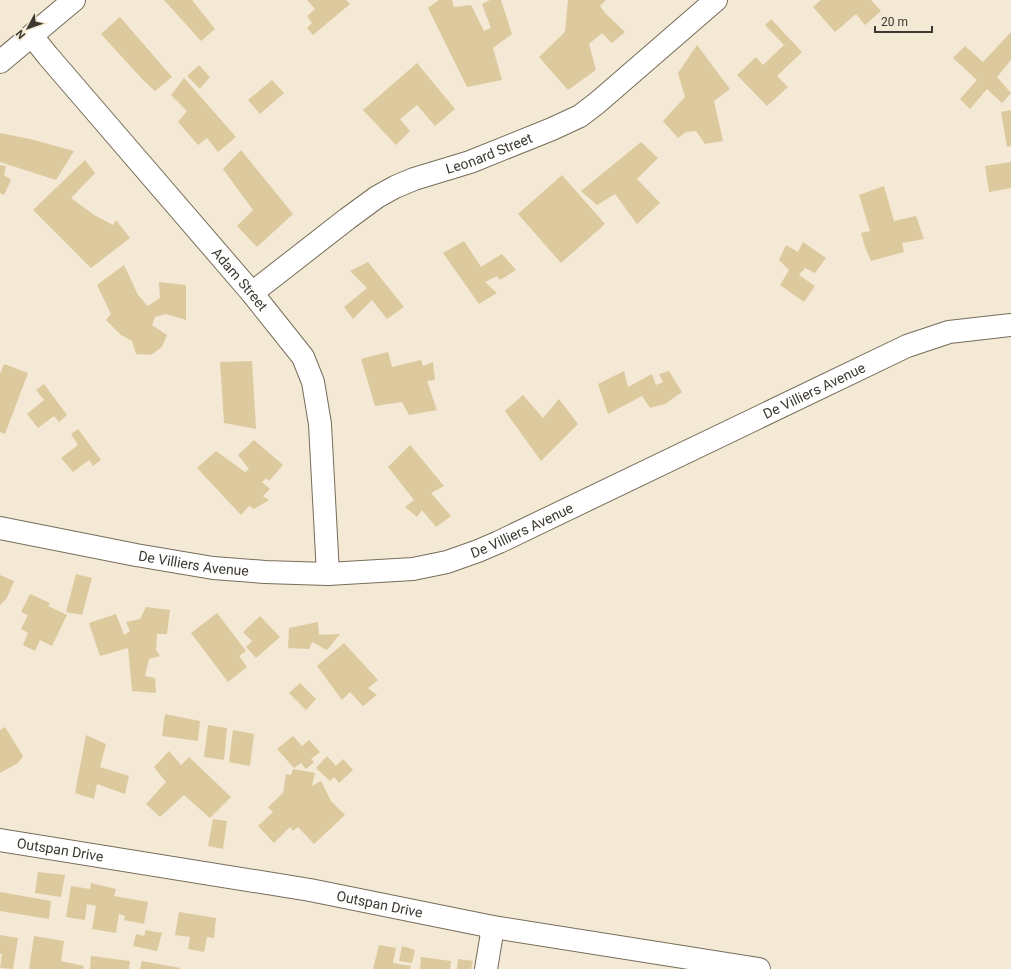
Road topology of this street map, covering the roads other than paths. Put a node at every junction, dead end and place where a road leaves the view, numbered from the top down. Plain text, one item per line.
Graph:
1 (74, 0) edge
2 (716, 0) edge
3 (32, 36) junction
4 (0, 62) edge
5 (252, 293) junction
6 (1011, 325) edge
7 (0, 528) edge
8 (328, 574) junction
9 (0, 840) edge
10 (494, 927) junction
11 (486, 969) edge
12 (759, 969) edge

1 - 3 street
2 - 5 street, Leonard Street
3 - 4 street
3 - 5 street, Adam Street
5 - 8 street, Adam Street
6 - 8 street, De Villiers Avenue
7 - 8 street, De Villiers Avenue
9 - 10 street, Outspan Drive
10 - 11 street
10 - 12 street, Outspan Drive

